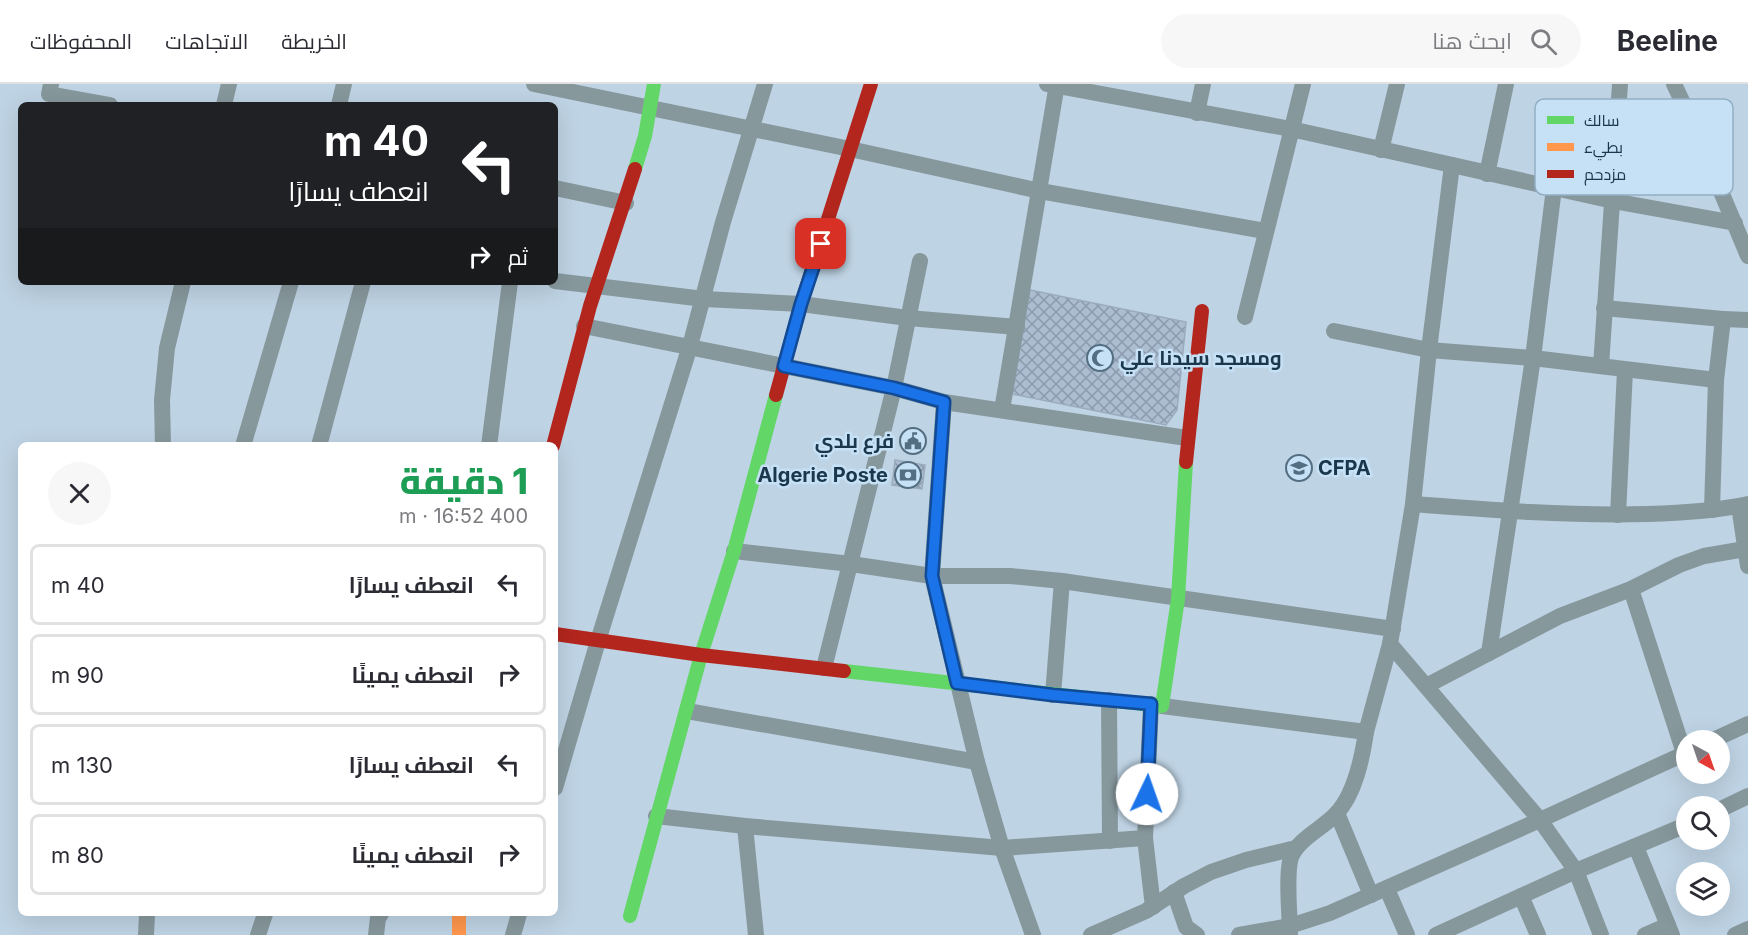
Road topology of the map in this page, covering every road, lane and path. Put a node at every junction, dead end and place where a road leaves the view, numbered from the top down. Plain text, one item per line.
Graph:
1 (51, 84) edge
2 (229, 84) edge
3 (344, 84) edge
4 (534, 84) edge
5 (654, 84) edge
6 (765, 84) edge
7 (871, 84) edge
8 (1203, 84) edge
9 (1303, 84) edge
10 (1397, 84) edge
11 (1506, 84) edge
12 (1620, 84) edge
13 (1674, 84) edge
14 (1054, 85) edge
15 (1619, 99) edge
16 (1681, 99) edge
17 (93, 102) edge
18 (225, 102) edge
19 (340, 102) edge
20 (651, 109) junction
21 (1197, 113) junction
22 (751, 129) junction
23 (1291, 129) junction
24 (850, 149) junction
25 (1381, 150) junction
26 (1452, 165) junction
27 (1487, 174) junction
28 (1535, 184) edge
29 (558, 189) edge
30 (1040, 191) junction
31 (1553, 195) edge
32 (1586, 195) edge
33 (1613, 195) edge
34 (1723, 195) edge
35 (1613, 201) junction
36 (626, 203) junction
37 (1735, 223) junction
38 (1265, 231) junction
39 (1748, 256) edge
40 (920, 261) dead end
41 (558, 281) edge
42 (182, 285) edge
43 (290, 285) edge
44 (362, 285) edge
45 (510, 285) edge
46 (596, 285) junction
47 (704, 299) junction
48 (801, 304) junction
49 (1604, 308) junction
50 (1202, 311) dead end
51 (1245, 317) dead end
52 (909, 318) junction
53 (1723, 319) junction
54 (1748, 320) edge
55 (584, 326) junction
56 (1017, 327) junction
57 (1334, 331) dead end
58 (690, 346) junction
59 (1429, 350) junction
60 (1533, 358) junction
61 (784, 366) junction
62 (1601, 366) junction
63 (1625, 370) junction
64 (1716, 380) junction
65 (894, 388) junction
66 (944, 402) junction
67 (1002, 410) junction
68 (1187, 438) junction
69 (163, 442) edge
70 (244, 442) edge
71 (323, 442) edge
72 (490, 442) edge
73 (554, 442) edge
74 (1413, 504) junction
75 (1743, 505) edge
76 (1712, 510) junction
77 (1510, 512) junction
78 (1618, 515) junction
79 (1745, 549) junction
80 (735, 551) junction
81 (851, 564) junction
82 (1748, 566) edge
83 (932, 576) junction
84 (1062, 581) junction
85 (1631, 589) junction
86 (1178, 599) junction
87 (558, 634) edge
88 (1391, 637) junction
89 (597, 641) junction
90 (1489, 653) junction
91 (701, 655) junction
92 (824, 668) junction
93 (957, 683) junction
94 (1426, 686) junction
95 (1053, 695) junction
96 (1109, 700) junction
97 (1157, 705) junction
98 (687, 711) junction
99 (1748, 724) edge
100 (1677, 730) edge
101 (1366, 732) junction
102 (1730, 732) edge
103 (1676, 757) edge
104 (976, 762) junction
105 (558, 778) edge
106 (1748, 796) edge
107 (1730, 805) edge
108 (1337, 813) junction
109 (656, 816) junction
110 (1540, 820) junction
111 (745, 826) junction
112 (1676, 829) edge
113 (1145, 838) junction
114 (1110, 841) junction
115 (1636, 847) junction
116 (1002, 848) junction
117 (1296, 848) junction
118 (1576, 871) junction
119 (1387, 889) junction
120 (1174, 892) junction
121 (1371, 896) junction
122 (1521, 896) junction
123 (1153, 907) junction
124 (147, 916) edge
125 (264, 916) edge
126 (380, 916) edge
127 (459, 916) edge
128 (518, 916) edge
129 (630, 916) dead end
130 (1468, 929) edge
131 (1748, 929) edge
132 (1290, 930) edge
133 (1670, 930) edge
134 (146, 935) edge
135 (258, 935) edge
136 (376, 935) edge
137 (459, 935) edge
138 (513, 935) edge
139 (756, 935) edge
140 (1033, 935) edge
141 (1091, 935) edge
142 (1197, 935) edge
143 (1239, 935) edge
144 (1407, 935) edge
145 (1436, 935) edge
146 (1538, 935) edge
147 (1601, 935) edge
148 (1646, 935) edge
149 (1735, 935) edge

1 - 17 street
2 - 18 street
3 - 19 street
4 - 20 street
5 - 20 street
6 - 22 street
7 - 24 street
8 - 21 street
9 - 23 street
10 - 25 street
11 - 27 street
12 - 15 street
13 - 16 street
14 - 21 street
14 - 30 street
20 - 22 street
20 - 36 street
21 - 23 street
22 - 24 street
22 - 47 street
23 - 25 street
23 - 38 street
24 - 30 street
24 - 48 street
25 - 26 street
26 - 27 street
26 - 59 street
27 - 28 street
29 - 36 street
30 - 38 street
30 - 56 street
31 - 60 street
32 - 35 street
33 - 35 street
34 - 37 street
35 - 37 street
35 - 49 street
36 - 46 street
37 - 39 street
38 - 51 street
40 - 52 street
41 - 46 street
42 - 69 street
43 - 70 street
44 - 71 street
45 - 72 street
46 - 47 street
46 - 55 street
47 - 48 street
47 - 58 street
48 - 52 street
48 - 61 street
49 - 53 street
49 - 62 street
50 - 68 street
52 - 56 street
52 - 65 street
53 - 54 street
53 - 64 street
55 - 58 street
55 - 73 street
56 - 67 street
57 - 59 street
58 - 61 street
58 - 89 street
59 - 60 street
59 - 74 street
60 - 62 street
60 - 77 street
61 - 65 street
61 - 80 street
62 - 63 street
63 - 64 street
63 - 78 street
64 - 76 street
65 - 66 street
65 - 81 street
66 - 67 street
66 - 83 street
67 - 68 street
68 - 86 street
74 - 77 street
74 - 88 street
75 - 76 street
75 - 79 street
76 - 78 street
77 - 78 street
77 - 90 street
79 - 82 street
79 - 85 street
80 - 81 street
80 - 91 street
81 - 83 street
81 - 92 street
83 - 84 street
83 - 93 street
84 - 86 street
84 - 95 street
85 - 90 street
85 - 100 street
86 - 88 street
86 - 97 street
87 - 89 street
88 - 94 street
88 - 101 street
89 - 91 street
89 - 105 street
90 - 94 street
91 - 92 street
91 - 98 street
92 - 93 street
93 - 95 street
93 - 104 street
94 - 110 street
95 - 96 street
96 - 97 street
96 - 114 street
97 - 101 street
97 - 113 street
98 - 104 street
98 - 109 street
99 - 102 street
101 - 108 street
103 - 110 street
104 - 116 street
106 - 107 street
108 - 117 street
108 - 121 street
109 - 111 street
109 - 129 street
110 - 118 street
110 - 119 street
111 - 116 street
111 - 139 street
112 - 115 street
113 - 114 street
113 - 123 street
114 - 116 street
115 - 118 street
115 - 133 street
116 - 140 street
117 - 120 street
117 - 132 street
118 - 122 street
118 - 147 street
119 - 121 street
119 - 144 street
120 - 123 street
120 - 142 street
121 - 132 street
122 - 130 street
122 - 146 street
123 - 141 street
124 - 134 street
125 - 135 street
126 - 136 street
127 - 137 street
128 - 138 street
130 - 145 street
131 - 149 street
132 - 143 street
133 - 148 street

